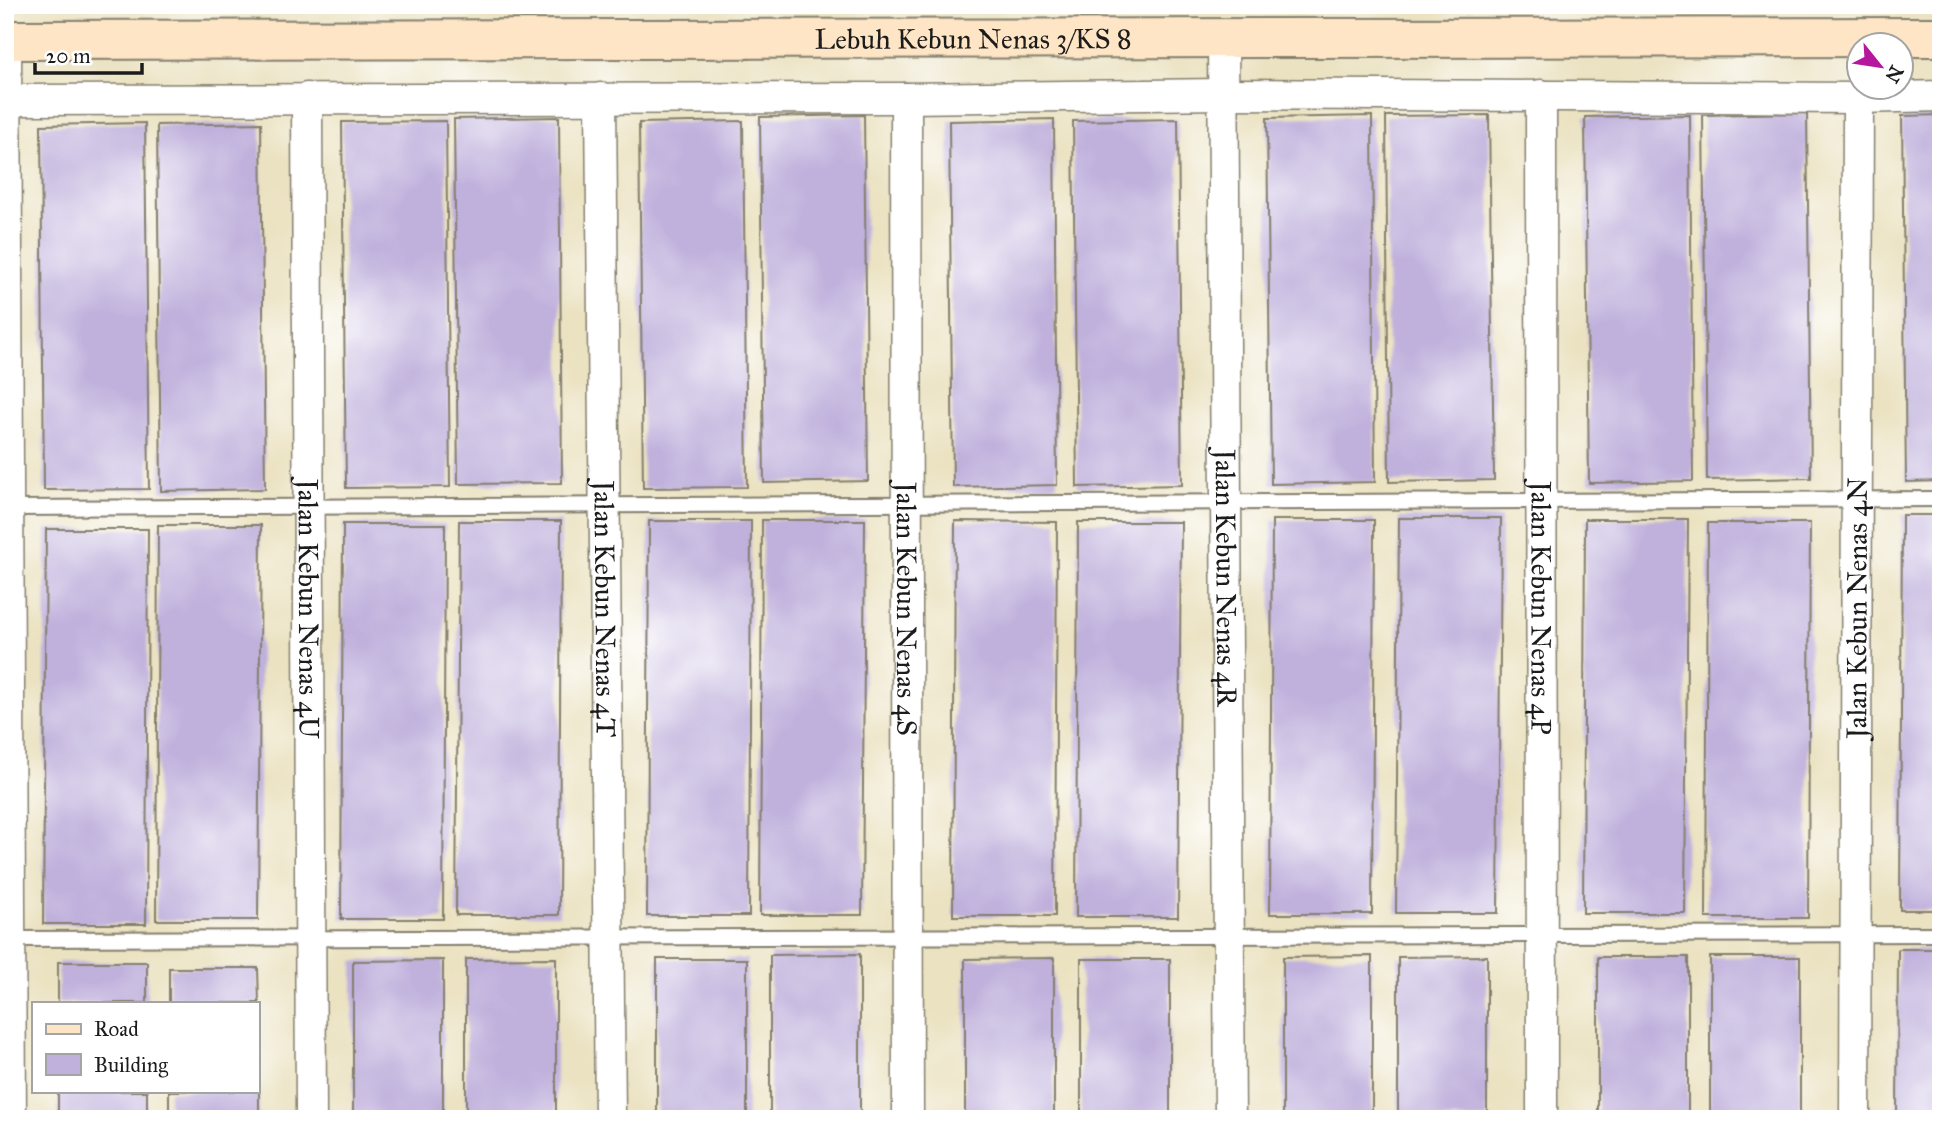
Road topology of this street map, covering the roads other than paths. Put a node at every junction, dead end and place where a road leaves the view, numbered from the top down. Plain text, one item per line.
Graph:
1 (1223, 37) junction
2 (1941, 37) edge
3 (6, 40) edge
4 (1223, 94) junction
5 (1541, 95) junction
6 (1914, 96) edge
7 (1941, 96) edge
8 (1844, 97) edge
9 (307, 98) junction
10 (601, 98) junction
11 (906, 98) junction
12 (6, 100) edge
13 (1858, 102) edge
14 (1941, 499) edge
15 (1858, 500) junction
16 (1543, 501) junction
17 (1226, 503) junction
18 (907, 504) junction
19 (605, 506) junction
20 (309, 507) junction
21 (9, 508) junction
22 (1543, 934) junction
23 (1856, 934) junction
24 (1941, 934) edge
25 (1228, 935) junction
26 (908, 936) junction
27 (608, 937) junction
28 (310, 938) junction
29 (11, 939) junction
30 (10, 1119) edge
31 (311, 1119) edge
32 (610, 1119) edge
33 (908, 1119) edge
34 (1230, 1119) edge
35 (1542, 1119) edge
36 (1855, 1119) edge

1 - 2 street, Lebuh Kebun Nenas 3/KS 8
1 - 3 street, Lebuh Kebun Nenas 3/KS 8
1 - 4 street, Jalan Kebun Nenas 4R
3 - 12 street
4 - 5 street
4 - 11 street
4 - 17 street, Jalan Kebun Nenas 4R
5 - 8 street
5 - 16 street, Jalan Kebun Nenas 4P
6 - 7 street
9 - 10 street
9 - 12 street
9 - 20 street, Jalan Kebun Nenas 4U
10 - 11 street
10 - 19 street, Jalan Kebun Nenas 4T
11 - 18 street, Jalan Kebun Nenas 4S
12 - 21 street
13 - 15 street, Jalan Kebun Nenas 4N
14 - 15 lane
15 - 16 lane
15 - 23 street, Jalan Kebun Nenas 4N
16 - 17 lane
16 - 22 street, Jalan Kebun Nenas 4P
17 - 18 lane
17 - 25 street, Jalan Kebun Nenas 4R
18 - 19 lane
18 - 26 street, Jalan Kebun Nenas 4S
19 - 20 lane
19 - 27 street, Jalan Kebun Nenas 4T
20 - 21 lane
20 - 28 street, Jalan Kebun Nenas 4U
21 - 29 street
22 - 23 lane
22 - 25 lane
22 - 35 street, Jalan Kebun Nenas 4P
23 - 24 lane
23 - 36 street, Jalan Kebun Nenas 4N
25 - 26 lane
25 - 34 street, Jalan Kebun Nenas 4R
26 - 27 lane
26 - 33 street, Jalan Kebun Nenas 4S
27 - 28 lane
27 - 32 street, Jalan Kebun Nenas 4T
28 - 29 lane
28 - 31 street, Jalan Kebun Nenas 4U
29 - 30 street

